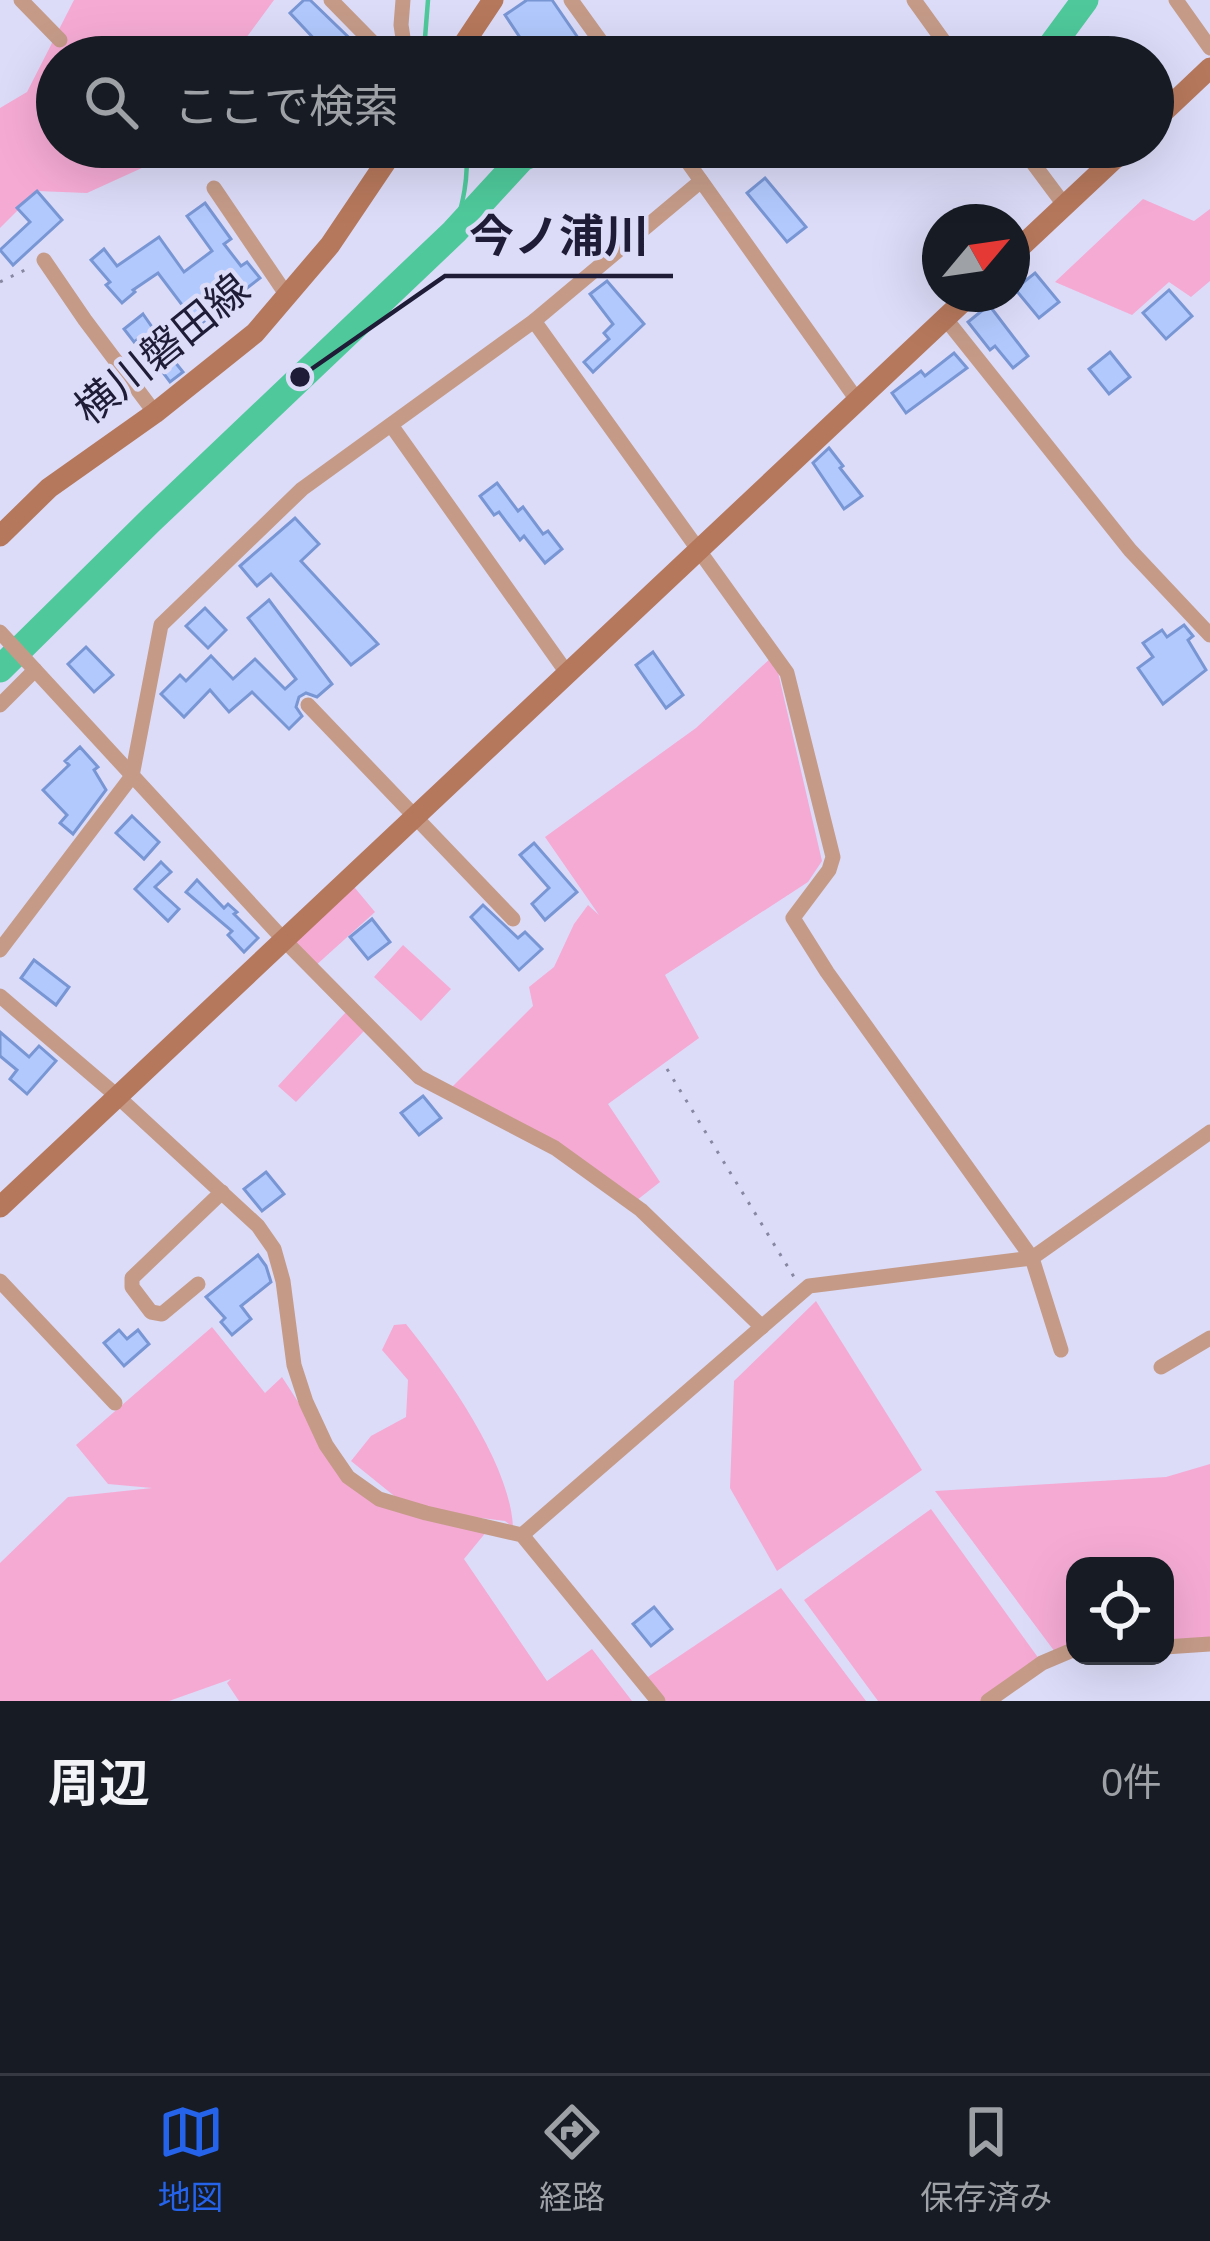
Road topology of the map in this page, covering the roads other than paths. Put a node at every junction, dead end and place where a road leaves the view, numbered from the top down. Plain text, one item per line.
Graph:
1 (21, 0) edge
2 (331, 0) edge
3 (403, 0) edge
4 (493, 0) edge
5 (571, 0) edge
6 (914, 0) edge
7 (1176, 0) edge
8 (56, 36) edge
9 (366, 36) edge
10 (403, 36) edge
11 (469, 36) edge
12 (597, 36) edge
13 (940, 36) edge
14 (1210, 48) edge
15 (1210, 68) edge
16 (1174, 102) edge
17 (382, 168) edge
18 (691, 168) edge
19 (1037, 168) edge
20 (1104, 168) edge
21 (701, 182) junction
22 (214, 188) dead end
23 (1065, 206) junction
24 (1030, 238) edge
25 (44, 260) road end
26 (288, 297) junction
27 (951, 312) edge
28 (945, 318) junction
29 (534, 321) junction
30 (857, 400) junction
31 (155, 412) junction
32 (391, 425) junction
33 (0, 536) edge
34 (698, 548) junction
35 (2, 635) edge
36 (1210, 635) edge
37 (34, 669) junction
38 (567, 673) junction
39 (0, 705) edge
40 (308, 705) dead end
41 (132, 776) junction
42 (415, 816) junction
43 (514, 919) dead end
44 (284, 940) junction
45 (0, 950) edge
46 (0, 996) edge
47 (117, 1096) junction
48 (1210, 1132) edge
49 (222, 1192) junction
50 (0, 1207) edge
51 (1032, 1258) junction
52 (0, 1281) edge
53 (198, 1284) dead end
54 (762, 1327) junction
55 (1210, 1338) edge
56 (1061, 1350) dead end
57 (1162, 1367) dead end
58 (115, 1403) dead end
59 (522, 1534) junction
60 (1210, 1644) edge
61 (1174, 1646) edge
62 (1066, 1653) edge
63 (658, 1701) edge
64 (988, 1701) edge

1 - 8 street
2 - 9 street
3 - 10 street
4 - 11 street
5 - 12 street
6 - 13 street
7 - 14 street
15 - 16 street
17 - 26 street, 横川磐田線
18 - 21 street
19 - 23 street
20 - 23 street
21 - 29 street
21 - 30 street
22 - 26 street
23 - 24 street
25 - 31 street
26 - 31 street, 横川磐田線
27 - 28 street
28 - 30 street
28 - 36 street
29 - 32 street
29 - 34 street
30 - 34 street
31 - 33 street, 横川磐田線
32 - 38 street
32 - 41 street
34 - 38 street
34 - 51 street
35 - 37 street
37 - 39 street
37 - 41 street
38 - 42 street
40 - 42 street
41 - 44 street
41 - 45 street
42 - 43 street
42 - 44 street
44 - 47 street
44 - 54 street
46 - 47 street
47 - 49 street
47 - 50 street
48 - 51 street
49 - 53 street
49 - 59 street
51 - 54 street
51 - 56 street
52 - 58 street
54 - 59 street
55 - 57 street
59 - 63 street
60 - 61 street
62 - 64 street

